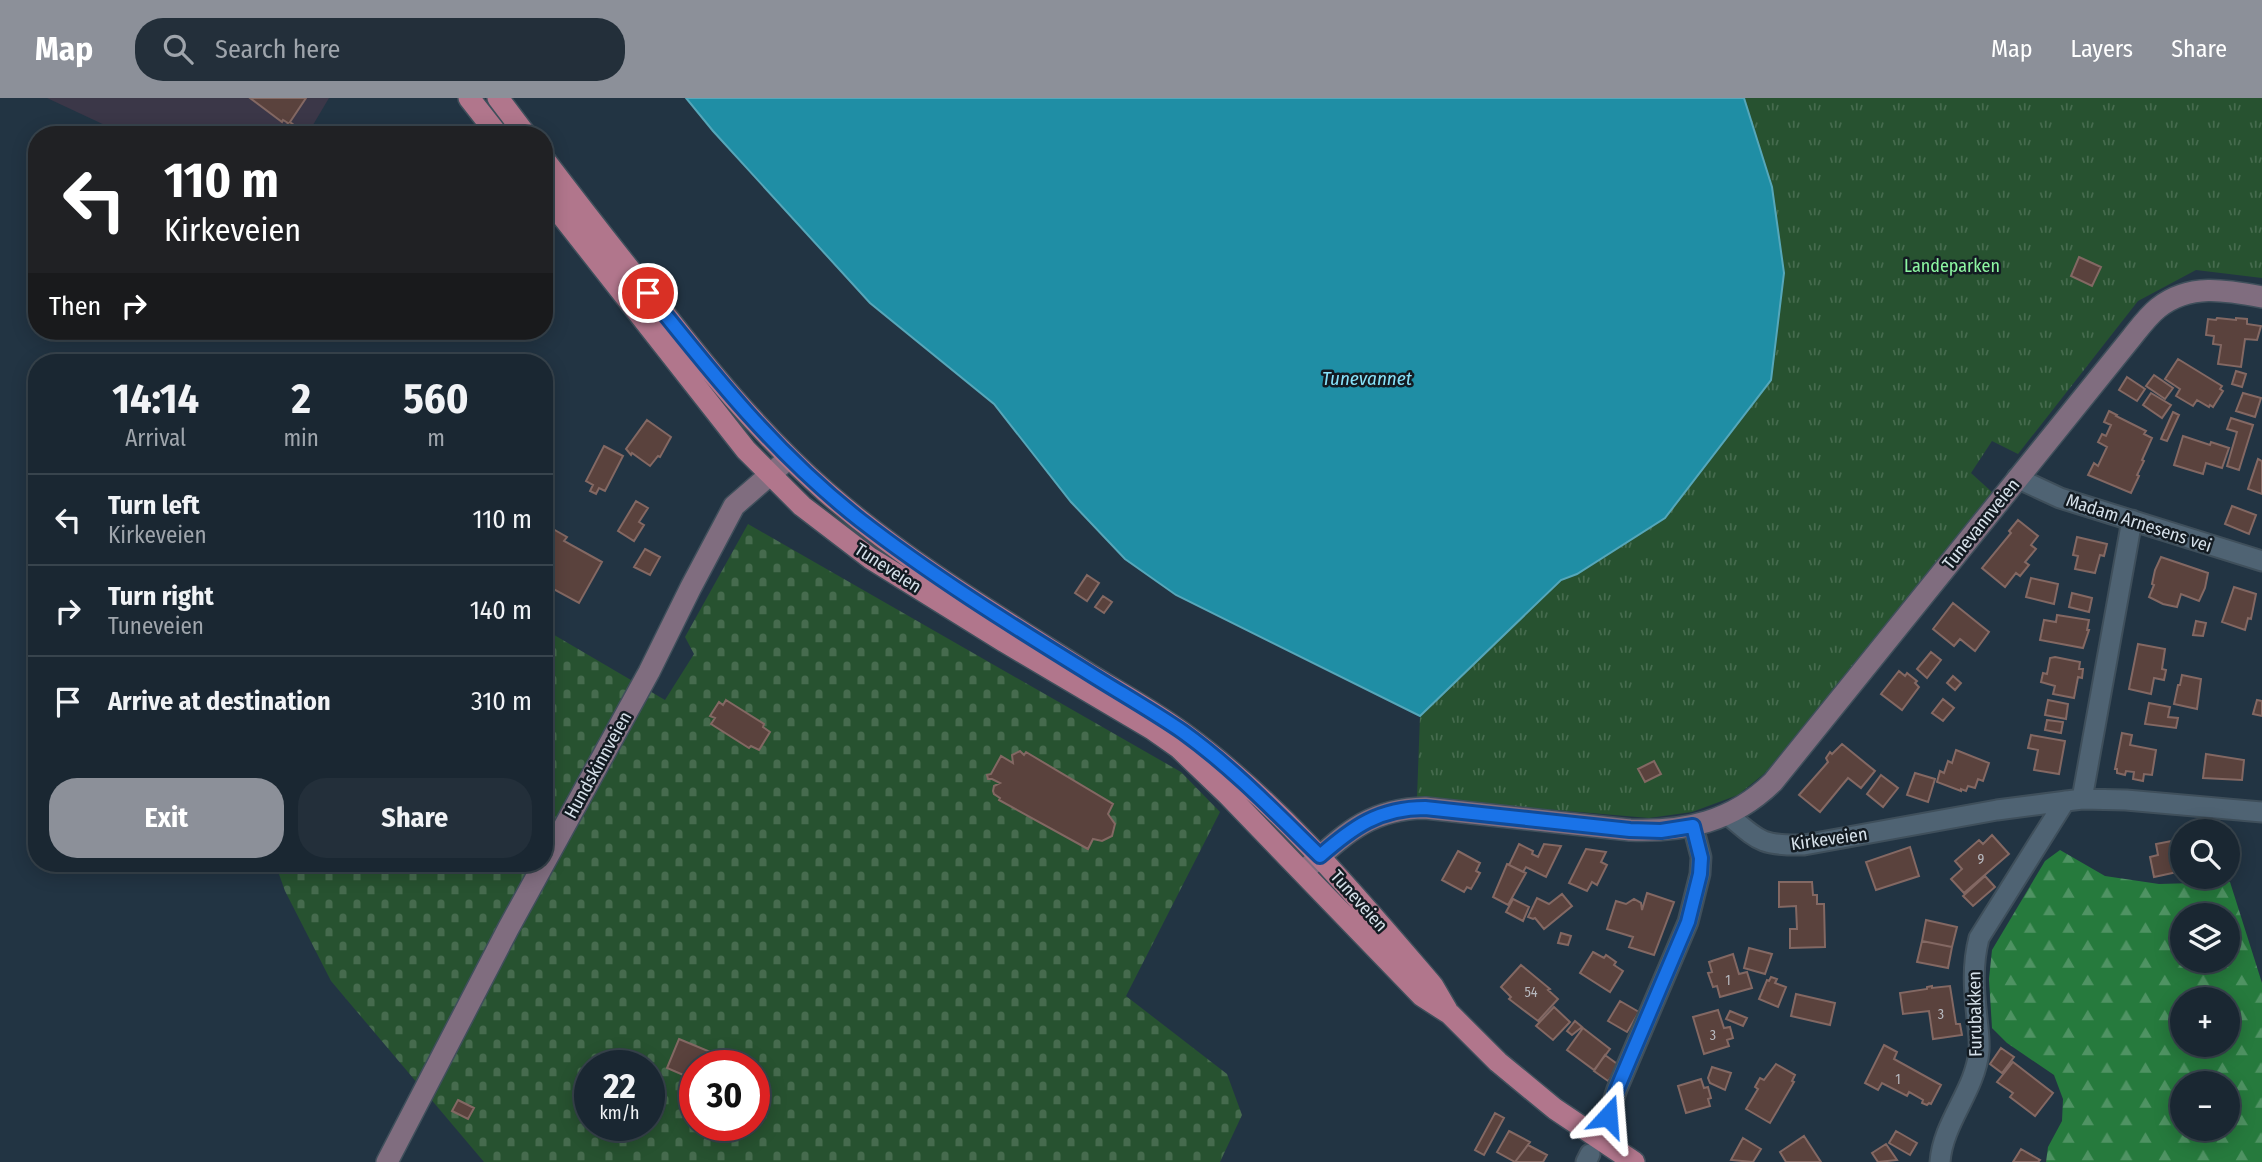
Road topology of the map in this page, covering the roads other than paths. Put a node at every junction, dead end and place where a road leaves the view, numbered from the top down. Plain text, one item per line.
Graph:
1 (469, 98) edge
2 (498, 98) edge
3 (491, 126) edge
4 (519, 126) edge
5 (553, 171) edge
6 (553, 204) edge
7 (2262, 297) edge
8 (789, 458) junction
9 (769, 474) junction
10 (2017, 478) junction
11 (2132, 520) junction
12 (2262, 561) edge
13 (2074, 800) junction
14 (2262, 811) edge
15 (1727, 814) junction
16 (1693, 826) junction
17 (553, 847) edge
18 (1320, 856) junction
19 (539, 872) edge
20 (1301, 872) junction
21 (1450, 1014) junction
22 (1608, 1116) dead end
23 (387, 1162) edge
24 (1634, 1162) edge
25 (1940, 1162) edge

1 - 3 main road
2 - 4 main road
5 - 8 main road, Tuneveien
6 - 9 main road, Tuneveien
7 - 10 street, Tunevannveien
8 - 9 street, Hundskinnveien
8 - 18 main road, Tuneveien
9 - 17 street, Hundskinnveien
9 - 20 main road, Tuneveien
10 - 11 street, Madam Arnesens vei
10 - 15 street, Tunevannveien
11 - 12 street, Madam Arnesens vei
11 - 13 street, Furubakken
13 - 14 street, Kirkeveien
13 - 15 street, Kirkeveien
13 - 25 street, Furubakken
15 - 16 street
16 - 18 street
16 - 22 street
18 - 20 street
18 - 21 main road, Tuneveien
19 - 23 street, Hundskinnveien
20 - 21 main road, Tuneveien
21 - 24 main road, Tuneveien

